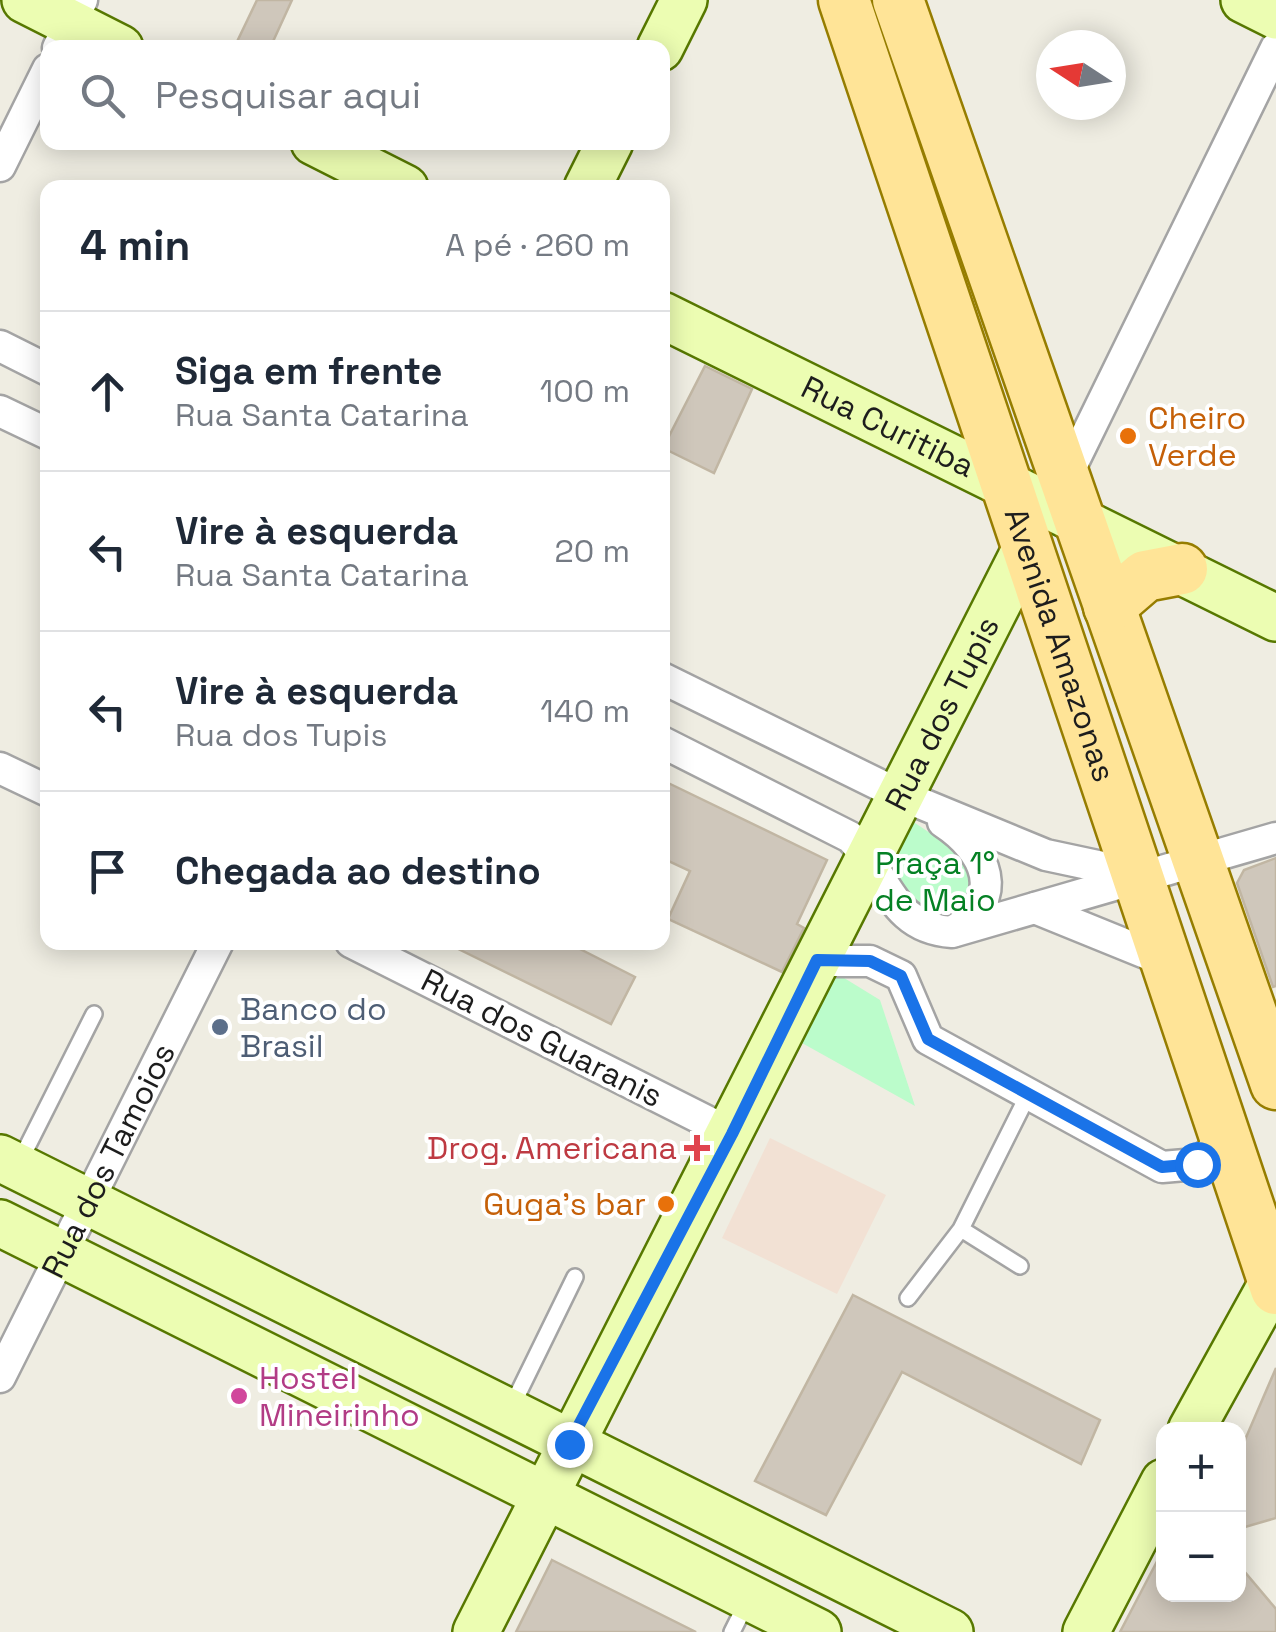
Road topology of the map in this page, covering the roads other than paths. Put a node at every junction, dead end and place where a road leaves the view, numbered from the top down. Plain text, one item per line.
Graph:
1 (25, 0) edge
2 (684, 0) edge
3 (844, 0) edge
4 (898, 0) edge
5 (1244, 0) edge
6 (1276, 16) edge
7 (70, 23) edge
8 (104, 40) edge
9 (664, 40) edge
10 (1276, 48) edge
11 (40, 85) edge
12 (330, 150) edge
13 (606, 150) edge
14 (0, 166) edge
15 (389, 180) edge
16 (591, 180) edge
17 (670, 319) edge
18 (0, 346) edge
19 (40, 366) edge
20 (0, 410) edge
21 (40, 430) edge
22 (1007, 485) junction
23 (1055, 512) junction
24 (1182, 569) junction
25 (1109, 607) junction
26 (1276, 618) edge
27 (670, 682) edge
28 (670, 746) edge
29 (0, 768) edge
30 (40, 787) edge
31 (898, 794) junction
32 (1276, 826) edge
33 (1276, 838) edge
34 (868, 855) junction
35 (1197, 860) junction
36 (1138, 875) junction
37 (1035, 908) junction
38 (952, 932) junction
39 (214, 950) edge
40 (367, 950) edge
41 (817, 960) junction
42 (1163, 960) junction
43 (94, 1014) dead end
44 (1276, 1084) edge
45 (1028, 1095) junction
46 (732, 1134) junction
47 (1226, 1139) junction
48 (9, 1162) edge
49 (86, 1202) junction
50 (0, 1223) edge
51 (961, 1229) junction
52 (61, 1254) junction
53 (1020, 1266) dead end
54 (574, 1277) dead end
55 (1275, 1280) edge
56 (908, 1298) dead end
57 (0, 1377) edge
58 (508, 1414) junction
59 (1195, 1422) edge
60 (569, 1444) junction
61 (544, 1497) junction
62 (1156, 1497) edge
63 (741, 1615) edge
64 (476, 1632) edge
65 (818, 1632) edge
66 (950, 1632) edge
67 (1086, 1632) edge

1 - 7 street
2 - 9 street
3 - 22 main road, Avenida Amazonas
4 - 23 main road, Avenida Amazonas
5 - 6 street
7 - 8 street
10 - 23 street, Rua dos Tupis
11 - 14 street
12 - 15 street
13 - 16 street
17 - 22 street, Rua Curitiba
18 - 19 street
20 - 21 street
22 - 23 main road, Avenida Amazonas
23 - 24 street
23 - 25 main road, Avenida Amazonas
23 - 31 street, Rua dos Tupis
23 - 36 main road, Avenida Amazonas
24 - 25 main road
24 - 26 street
25 - 35 main road, Avenida Amazonas
27 - 31 street
28 - 34 street
29 - 30 street
31 - 34 street, Rua dos Tupis
31 - 36 street
31 - 38 street
32 - 35 street
33 - 35 street
34 - 38 street
34 - 41 street, Rua dos Tupis
35 - 36 street
35 - 44 main road, Avenida Amazonas
36 - 37 street
36 - 42 main road, Avenida Amazonas
37 - 38 street
37 - 42 street
39 - 49 street, Rua dos Tamoios
40 - 46 street, Rua dos Guaranis
41 - 45 street
41 - 46 street, Rua dos Tupis
42 - 47 main road, Avenida Amazonas
43 - 48 lane
45 - 47 street
45 - 51 lane
46 - 60 street, Rua dos Tupis
47 - 55 main road, Avenida Amazonas
48 - 49 street
49 - 52 street, Rua dos Tamoios
49 - 58 street
50 - 52 street
51 - 53 lane
51 - 56 lane
52 - 57 street, Rua dos Tamoios
52 - 61 street
54 - 58 lane
55 - 59 street
58 - 60 street
60 - 61 street, Rua dos Tupis
60 - 66 street
61 - 63 street
61 - 64 street, Rua dos Tupis
62 - 67 street
63 - 65 street

